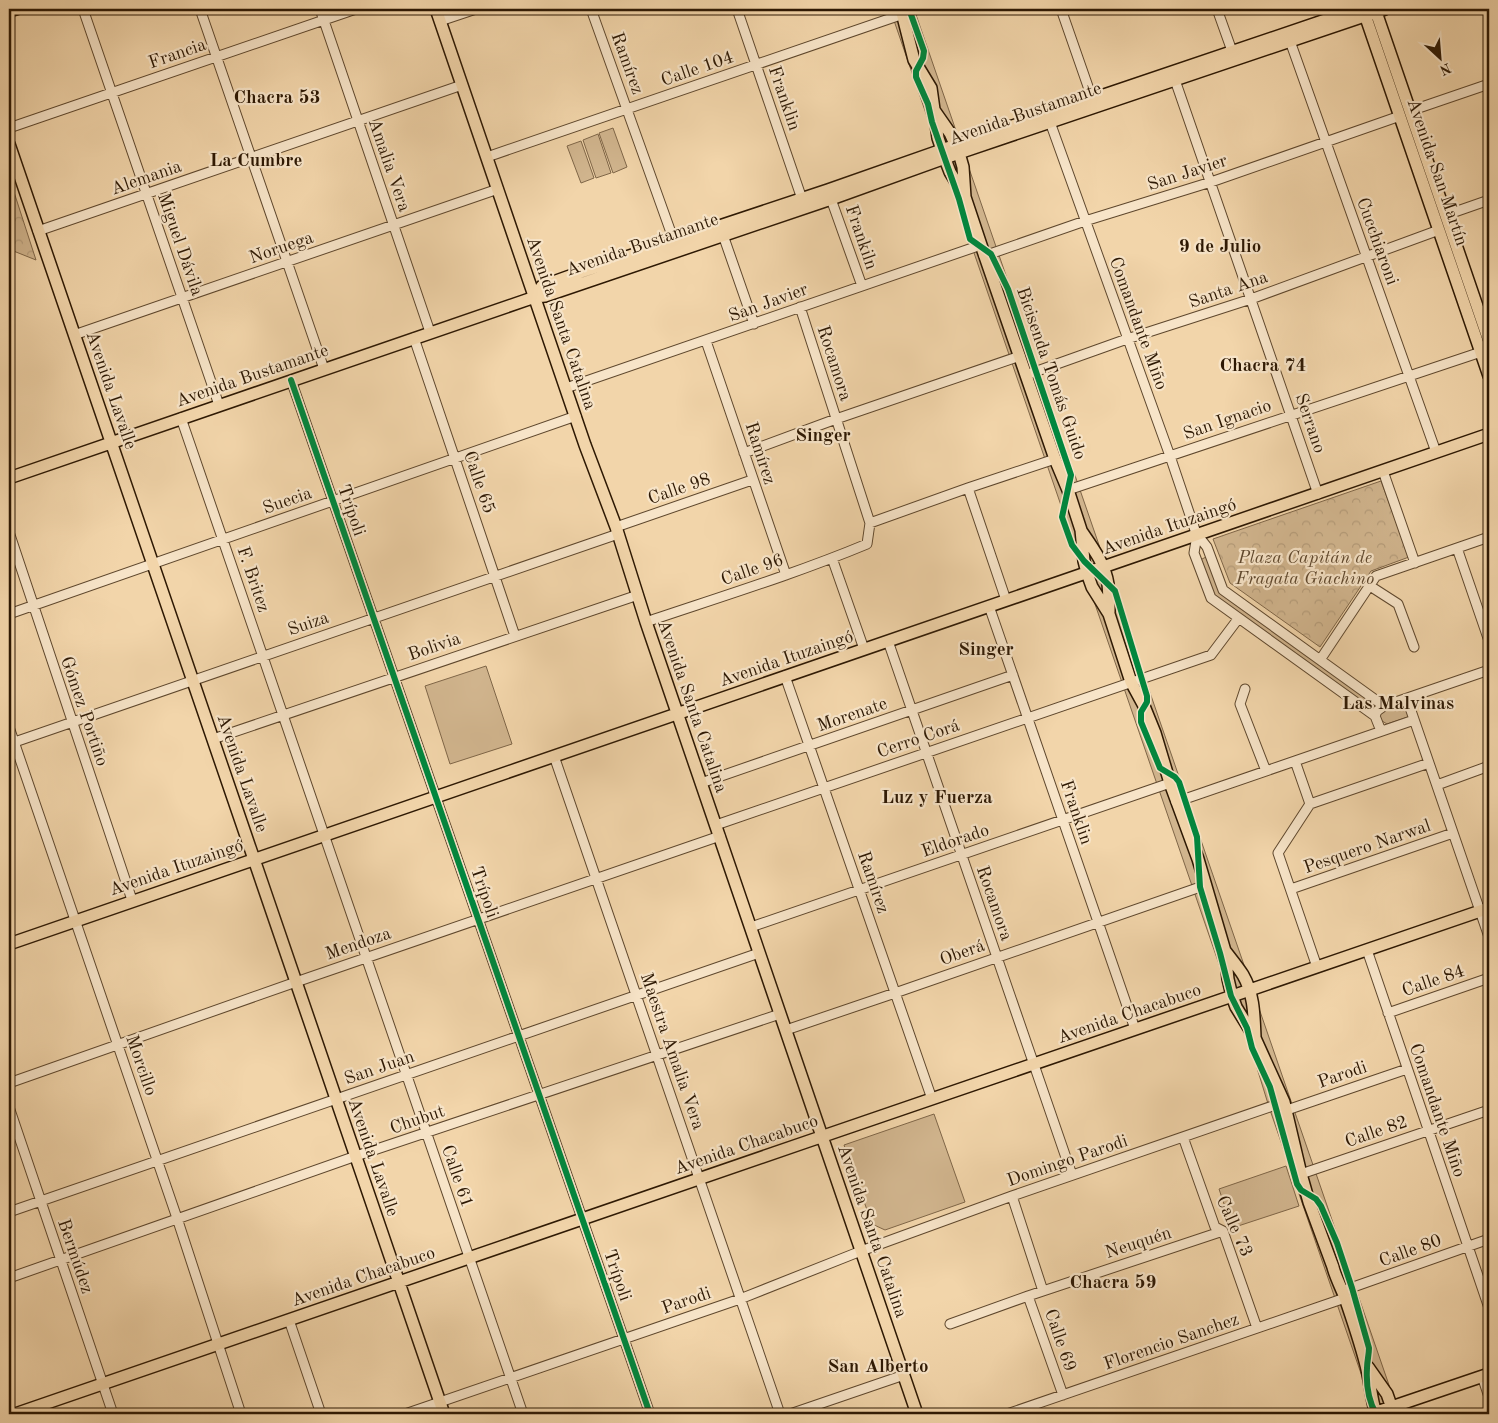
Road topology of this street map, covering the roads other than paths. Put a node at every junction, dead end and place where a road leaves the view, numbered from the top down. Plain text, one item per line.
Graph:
1 (16, 9) edge
2 (83, 9) edge
3 (200, 9) edge
4 (320, 9) edge
5 (356, 9) edge
6 (436, 9) edge
7 (476, 9) edge
8 (591, 9) edge
9 (737, 9) edge
10 (918, 9) edge
11 (1061, 9) edge
12 (1217, 9) edge
13 (1370, 10) edge
14 (9, 11) edge
15 (902, 11) edge
16 (324, 20) junction
17 (440, 21) junction
18 (1290, 41) junction
19 (1232, 51) junction
20 (217, 57) junction
21 (756, 65) junction
22 (1175, 80) junction
23 (1489, 84) edge
24 (462, 85) junction
25 (112, 93) junction
26 (1092, 98) junction
27 (627, 110) junction
28 (934, 110) junction
29 (1405, 114) junction
30 (358, 121) junction
31 (1050, 122) junction
32 (9, 128) edge
33 (1326, 141) junction
34 (9, 144) edge
35 (958, 149) junction
36 (943, 154) junction
37 (487, 157) junction
38 (252, 158) junction
39 (1211, 182) junction
40 (498, 189) junction
41 (147, 194) junction
42 (965, 197) junction
43 (802, 199) junction
44 (831, 199) junction
45 (1489, 200) edge
46 (1446, 215) junction
47 (1085, 221) junction
48 (394, 225) junction
49 (1439, 230) junction
50 (38, 231) junction
51 (723, 235) junction
52 (674, 241) junction
53 (982, 250) junction
54 (1366, 256) junction
55 (287, 262) junction
56 (582, 277) junction
57 (862, 286) junction
58 (534, 297) junction
59 (182, 298) junction
60 (1251, 299) junction
61 (800, 307) junction
62 (1486, 320) edge
63 (754, 324) junction
64 (430, 332) junction
65 (74, 335) junction
66 (414, 338) junction
67 (1127, 339) junction
68 (706, 341) junction
69 (1489, 341) edge
70 (1481, 352) junction
71 (1020, 356) junction
72 (324, 369) junction
73 (1026, 375) junction
74 (1409, 376) junction
75 (1489, 376) edge
76 (291, 380) junction
77 (566, 388) junction
78 (219, 405) junction
79 (1291, 415) junction
80 (576, 416) junction
81 (182, 418) junction
82 (836, 419) junction
83 (1489, 434) edge
84 (111, 442) junction
85 (1436, 452) junction
86 (744, 453) junction
87 (1170, 456) junction
88 (454, 458) junction
89 (1056, 459) junction
90 (1383, 471) junction
91 (9, 478) edge
92 (752, 480) junction
93 (968, 488) junction
94 (1068, 490) junction
95 (1318, 494) junction
96 (333, 501) junction
97 (870, 523) junction
98 (1081, 530) junction
99 (617, 531) junction
100 (9, 532) edge
101 (1196, 535) junction
102 (1489, 537) edge
103 (223, 539) junction
104 (867, 544) joint
105 (1457, 548) junction
106 (832, 558) junction
107 (1415, 563) junction
108 (153, 564) junction
109 (1104, 567) junction
110 (1087, 573) junction
111 (786, 575) junction
112 (495, 576) junction
113 (1370, 586) junction
114 (638, 594) junction
115 (1006, 600) junction
116 (33, 605) junction
117 (989, 606) junction
118 (9, 614) edge
119 (1109, 614) junction
120 (374, 618) junction
121 (1238, 619) junction
122 (646, 622) junction
123 (515, 636) junction
124 (888, 641) junction
125 (1489, 641) edge
126 (1414, 647) dead end
127 (864, 649) junction
128 (263, 656) junction
129 (1320, 660) junction
130 (1489, 670) edge
131 (1013, 675) junction
132 (785, 676) junction
133 (394, 677) junction
134 (193, 680) junction
135 (1131, 682) junction
136 (1245, 689) dead end
137 (1407, 699) junction
138 (912, 710) junction
139 (1379, 711) junction
140 (677, 713) junction
141 (283, 715) junction
142 (1028, 718) junction
143 (1414, 720) junction
144 (72, 723) junction
145 (9, 727) edge
146 (1381, 731) junction
147 (213, 739) junction
148 (11, 743) edge
149 (809, 746) junction
150 (927, 752) junction
151 (554, 756) junction
152 (1295, 761) junction
153 (1429, 763) junction
154 (1489, 766) edge
155 (1266, 771) junction
156 (701, 782) junction
157 (1170, 783) junction
158 (1436, 784) junction
159 (824, 788) junction
160 (436, 796) junction
161 (1176, 802) junction
162 (1310, 804) junction
163 (1063, 820) junction
164 (718, 831) junction
165 (1453, 833) junction
166 (324, 835) junction
167 (962, 855) junction
168 (254, 859) junction
169 (596, 879) junction
170 (1206, 885) junction
171 (860, 890) junction
172 (1291, 890) junction
173 (132, 900) junction
174 (1485, 910) edge
175 (478, 919) junction
176 (75, 921) junction
177 (1098, 922) junction
178 (751, 927) junction
179 (1489, 937) edge
180 (9, 944) edge
181 (1367, 950) junction
182 (1225, 951) junction
183 (759, 953) junction
184 (997, 957) junction
185 (366, 958) junction
186 (1317, 967) junction
187 (1489, 978) edge
188 (296, 982) junction
189 (1249, 991) junction
190 (895, 993) junction
191 (636, 995) junction
192 (1232, 996) junction
193 (1388, 1013) junction
194 (780, 1014) junction
195 (1135, 1029) junction
196 (786, 1030) junction
197 (519, 1036) junction
198 (1255, 1038) junction
199 (118, 1045) junction
200 (657, 1055) junction
201 (1034, 1064) junction
202 (1407, 1069) junction
203 (406, 1074) junction
204 (9, 1083) edge
205 (540, 1095) junction
206 (336, 1098) junction
207 (932, 1099) junction
208 (1286, 1106) junction
209 (9, 1107) edge
210 (1489, 1110) edge
211 (1428, 1130) junction
212 (426, 1133) junction
213 (822, 1136) junction
214 (1183, 1137) junction
215 (356, 1156) junction
216 (157, 1160) junction
217 (1301, 1174) junction
218 (1072, 1175) junction
219 (699, 1179) junction
220 (1012, 1196) junction
221 (41, 1201) junction
222 (9, 1212) edge
223 (177, 1218) junction
224 (582, 1219) junction
225 (1223, 1231) junction
226 (1489, 1239) edge
227 (1468, 1246) junction
228 (861, 1251) junction
229 (469, 1258) junction
230 (60, 1260) junction
231 (9, 1278) edge
232 (399, 1282) junction
233 (1043, 1290) junction
234 (1344, 1295) junction
235 (1028, 1296) junction
236 (740, 1299) junction
237 (1489, 1308) edge
238 (289, 1320) junction
239 (950, 1324) dead end
240 (1257, 1328) junction
241 (624, 1339) junction
242 (217, 1345) junction
243 (1366, 1366) junction
244 (904, 1375) junction
245 (1486, 1375) edge
246 (510, 1378) junction
247 (103, 1384) junction
248 (1063, 1395) junction
249 (1489, 1397) edge
250 (440, 1402) junction
251 (1394, 1411) edge
252 (15, 1414) edge
253 (113, 1414) edge
254 (241, 1414) edge
255 (321, 1414) edge
256 (405, 1414) edge
257 (444, 1414) edge
258 (523, 1414) edge
259 (650, 1414) edge
260 (780, 1414) edge
261 (790, 1414) edge
262 (917, 1414) edge
263 (1007, 1414) edge
264 (1374, 1414) edge

1 - 14 main road
2 - 25 street, Miguel Dávila
3 - 20 street
4 - 16 street, Amalia Vera
5 - 16 street, Francia
6 - 17 main road, Avenida Santa Catalina
7 - 17 street
8 - 27 street, Ramírez
9 - 21 street, Franklin
10 - 15 street, Calle 104
11 - 26 street
12 - 19 street
13 - 18 main road, Avenida Bustamante
13 - 19 main road, Avenida Bustamante
13 - 29 main road, Avenida San Martín
15 - 21 street, Calle 104
15 - 28 main road
16 - 20 street, Francia
16 - 30 street, Amalia Vera
17 - 24 main road, Avenida Santa Catalina
18 - 22 main road, Avenida Bustamante
18 - 33 street, Cucchiaroni
19 - 26 main road, Avenida Bustamante
20 - 25 street, Francia
20 - 38 street
21 - 27 street, Calle 104
21 - 43 street, Franklin
22 - 31 main road, Avenida Bustamante
22 - 39 street, Serrano
23 - 29 street, San Javier
24 - 30 street, Alemania
24 - 37 main road, Avenida Santa Catalina
25 - 32 street, Francia
25 - 41 street, Miguel Dávila
26 - 35 main road, Avenida Bustamante
27 - 37 street, Calle 104
27 - 52 street, Ramírez
28 - 35 main road
28 - 36 main road
29 - 33 street, San Javier
29 - 46 main road, Avenida San Martín
29 - 49 main road, Avenida San Martín
30 - 38 street, Alemania
30 - 48 street, Amalia Vera
31 - 35 main road, Avenida Bustamante
31 - 47 street, Comandante Miño
33 - 39 street, San Javier
33 - 54 street, Cucchiaroni
34 - 50 main road, Avenida Lavalle
35 - 36 main road, Avenida Bustamante
35 - 42 main road
36 - 42 main road
36 - 43 main road, Avenida Bustamante
36 - 44 main road, Avenida Bustamante
37 - 40 main road, Avenida Santa Catalina
38 - 41 street, Alemania
38 - 55 street
39 - 47 street, San Javier
39 - 60 street, Serrano
40 - 48 street, Noruega
40 - 58 main road, Avenida Santa Catalina
41 - 50 street, Alemania
41 - 59 street, Miguel Dávila
42 - 53 main road
43 - 52 main road, Avenida Bustamante
44 - 51 main road, Avenida Bustamante
44 - 57 street, Frankiln
45 - 46 street
46 - 62 main road, Avenida San Martín
47 - 53 street, San Javier
47 - 67 street, Comandante Miño
48 - 55 street, Noruega
48 - 64 street, Amalia Vera
49 - 54 street, Santa Ana
49 - 70 main road, Avenida San Martín
50 - 65 main road, Avenida Lavalle
51 - 56 main road, Avenida Bustamante
51 - 63 street
52 - 56 main road, Avenida Bustamante
53 - 57 street, San Javier
53 - 71 main road
54 - 60 street, Santa Ana
54 - 74 street, Cucchiaroni
55 - 59 street, Noruega
55 - 72 street
56 - 58 main road, Avenida Bustamante
57 - 61 street, San Javier
58 - 64 main road, Avenida Bustamante
58 - 77 main road, Avenida Santa Catalina
59 - 65 street, Noruega
59 - 78 street, Miguel Dávila
60 - 67 street, Santa Ana
60 - 79 street, Serrano
61 - 63 street, San Javier
61 - 82 street, Rocamora
62 - 69 main road, Avenida San Martín
63 - 68 street, San Javier
64 - 66 main road, Avenida Bustamante
65 - 84 main road, Avenida Lavalle
66 - 72 main road, Avenida Bustamante
66 - 88 street, Calle 65
67 - 73 street, Santa Ana
67 - 87 street, Comandante Miño
68 - 77 street, San Javier
68 - 86 street, Ramírez
70 - 74 street, San Ignacio
70 - 75 main road, Avenida San Martín
71 - 73 main road
71 - 82 street
72 - 76 main road, Avenida Bustamante
73 - 89 main road
74 - 79 street, San Ignacio
74 - 85 street, Cucchiaroni
76 - 78 main road, Avenida Bustamante
76 - 96 street, Trípoli
77 - 80 main road, Avenida Santa Catalina
78 - 81 main road, Avenida Bustamante
79 - 87 street, San Ignacio
79 - 95 street, Serrano
80 - 88 street, Suecia
80 - 99 main road, Avenida Santa Catalina
81 - 84 main road, Avenida Bustamante
81 - 103 street, F. Britez
82 - 86 street
82 - 97 street, Rocamora
83 - 85 main road, Avenida Ituzaingó
84 - 91 main road, Avenida Bustamante
84 - 108 main road, Avenida Lavalle
85 - 90 main road, Avenida Ituzaingó
86 - 92 street, Ramírez
87 - 94 street, San Ignacio
87 - 101 street, Comandante Miño
88 - 96 street, Suecia
88 - 112 street, Calle 65
89 - 93 street
89 - 94 main road
90 - 95 main road, Avenida Ituzaingó
90 - 107 street
92 - 99 street, Calle 98
92 - 111 street, Ramírez
93 - 97 street
93 - 115 street
94 - 98 main road
95 - 101 main road, Avenida Ituzaingó
96 - 103 street, Suecia
96 - 120 street, Trípoli
97 - 104 street, Rocamora
98 - 109 main road
98 - 110 main road
99 - 112 street, Suiza
99 - 114 main road, Avenida Santa Catalina
100 - 116 street, Gómez Portiño
101 - 109 main road, Avenida Ituzaingó
101 - 121 street
101 - 129 street
102 - 105 street
103 - 108 street, Suecia
103 - 128 street, F. Britez
104 - 106 street, Calle 96
105 - 107 street
105 - 125 street
106 - 111 street, Calle 96
106 - 127 street
107 - 113 street
108 - 116 street, Suecia
108 - 134 main road, Avenida Lavalle
109 - 110 main road, Avenida Ituzaingó
109 - 119 main road
110 - 115 main road, Avenida Ituzaingó
110 - 119 main road
111 - 122 street, Calle 96
112 - 120 street, Suiza
112 - 123 street, Calle 65
113 - 126 street
113 - 129 street
114 - 122 main road, Avenida Santa Catalina
114 - 123 street, Bolivia
115 - 117 main road, Avenida Ituzaingó
116 - 118 street, Suecia
116 - 144 street, Gómez Portiño
117 - 124 main road, Avenida Ituzaingó
117 - 131 street, Franklin
119 - 135 main road
120 - 128 street, Suiza
120 - 133 street, Trípoli
121 - 135 street, Cerro Corá
121 - 139 street
122 - 140 main road, Avenida Santa Catalina
123 - 133 street, Bolivia
124 - 127 main road, Avenida Ituzaingó
124 - 138 street, Rocamora
127 - 132 main road, Avenida Ituzaingó
128 - 134 street, Suiza
128 - 141 street, F. Britez
129 - 139 street
130 - 137 street
131 - 138 street, Morenate
131 - 142 street, Franklin
132 - 140 main road, Avenida Ituzaingó
132 - 149 street, Ramírez
133 - 141 street, Bolivia
133 - 160 street, Trípoli
134 - 144 street, Suiza
134 - 147 main road, Avenida Lavalle
135 - 142 street, Cerro Corá
135 - 157 main road
136 - 155 street
137 - 139 street
137 - 143 street
138 - 149 street, Morenate
138 - 150 street, Rocamora
139 - 146 street
140 - 151 main road, Avenida Ituzaingó
140 - 156 main road, Avenida Santa Catalina
141 - 147 street, Bolivia
141 - 166 street, F. Britez
142 - 150 street, Cerro Corá
142 - 163 street, Franklin
143 - 146 street
143 - 153 street
144 - 148 street, Suiza
144 - 173 street, Gómez Portiño
145 - 148 street, Morcillo
146 - 152 street
147 - 168 main road, Avenida Lavalle
148 - 176 street, Morcillo
149 - 156 street, Morenate
149 - 159 street, Ramírez
150 - 159 street, Cerro Corá
150 - 167 street, Rocamora
151 - 160 main road, Avenida Ituzaingó
151 - 169 street, Maestra Amalia Vera
152 - 155 street
152 - 162 street
153 - 158 street
153 - 162 street
154 - 158 street
155 - 161 street
156 - 164 main road, Avenida Santa Catalina
157 - 161 main road
157 - 163 street, Eldorado
158 - 165 street
159 - 164 street, Cerro Corá
159 - 171 street, Ramírez
160 - 166 main road, Avenida Ituzaingó
160 - 175 street, Trípoli
161 - 170 main road
162 - 172 street
163 - 167 street, Eldorado
163 - 177 street, Franklin
164 - 169 street, Mendoza
164 - 178 main road, Avenida Santa Catalina
165 - 172 street, Pesquero Narwal
165 - 174 street
166 - 168 main road, Avenida Ituzaingó
166 - 185 street, Calle 61
167 - 171 street, Eldorado
167 - 184 street, Rocamora
168 - 173 main road, Avenida Ituzaingó
168 - 188 main road, Avenida Lavalle
169 - 175 street, Mendoza
169 - 191 street, Maestra Amalia Vera
170 - 177 street, Oberá
170 - 182 main road
171 - 178 street, Eldorado
171 - 190 street, Ramírez
172 - 186 street
173 - 176 main road, Avenida Ituzaingó
174 - 179 street
174 - 181 main road, Avenida Chacabuco
175 - 185 street, Mendoza
175 - 197 street, Trípoli
176 - 180 main road, Avenida Ituzaingó
176 - 199 street, Morcillo
177 - 184 street, Oberá
177 - 195 street, Franklin
178 - 183 main road, Avenida Santa Catalina
181 - 186 main road, Avenida Chacabuco
181 - 193 street, Comandante Miño
182 - 189 main road
182 - 192 main road
183 - 191 street, San Juan
183 - 194 main road, Avenida Santa Catalina
184 - 190 street, Oberá
184 - 201 street, Rocamora
185 - 188 street, Mendoza
185 - 203 street, Calle 61
186 - 189 main road, Avenida Chacabuco
187 - 193 street, Calle 84
188 - 199 street, Mendoza
188 - 206 main road, Avenida Lavalle
189 - 192 main road, Avenida Chacabuco
189 - 198 main road
190 - 196 street, Oberá
190 - 207 street, Ramírez
191 - 197 street, San Juan
191 - 200 street, Maestra Amalia Vera
192 - 195 main road, Avenida Chacabuco
192 - 198 main road
193 - 202 street, Comandante Miño
194 - 196 main road, Avenida Santa Catalina
194 - 200 street, Chubut
195 - 201 main road, Avenida Chacabuco
196 - 213 main road, Avenida Santa Catalina
197 - 203 street, San Juan
197 - 205 street, Trípoli
198 - 208 main road
199 - 204 street, Mendoza
199 - 216 street, Morcillo
200 - 205 street, Chubut
200 - 219 street, Maestra Amalia Vera
201 - 207 main road, Avenida Chacabuco
201 - 218 street, Rocamora
202 - 208 street, Parodi
202 - 211 street, Comandante Miño
203 - 206 street, San Juan
203 - 212 street, Calle 61
205 - 212 street, Chubut
205 - 224 street, Trípoli
206 - 215 main road, Avenida Lavalle
206 - 216 street, San Juan
207 - 213 main road, Avenida Chacabuco
208 - 214 street, Domingo Parodi
208 - 217 main road
209 - 221 street, Bermúdez
210 - 211 street, Calle 82
211 - 217 street, Calle 82
211 - 227 street, Comandante Miño
212 - 215 street, Chubut
212 - 229 street, Calle 61
213 - 219 main road, Avenida Chacabuco
213 - 228 main road, Avenida Santa Catalina
214 - 218 street, Domingo Parodi
214 - 225 street, Calle 73
215 - 223 street, Chubut
215 - 232 main road, Avenida Lavalle
216 - 221 street, San Juan
216 - 223 street, Morcillo
217 - 234 main road
218 - 220 street, Domingo Parodi
219 - 224 main road, Avenida Chacabuco
219 - 236 street, Maestra Amalia Vera
220 - 228 street, Domingo Parodi
220 - 233 street, Calle 69
221 - 222 street, San Juan
221 - 230 street, Bermúdez
223 - 230 street, Chubut
223 - 242 street, Morcillo
224 - 229 main road, Avenida Chacabuco
224 - 241 street, Trípoli
225 - 233 street, Neuquén
225 - 240 street, Calle 73
226 - 227 street, Calle 80
227 - 234 street, Calle 80
227 - 237 street, Comandante Miño
228 - 236 street, Parodi
228 - 244 main road, Avenida Santa Catalina
229 - 232 main road, Avenida Chacabuco
229 - 246 street, Calle 61
230 - 231 street, Chubut
230 - 247 street, Bermúdez
232 - 238 main road, Avenida Chacabuco
232 - 250 main road, Avenida Lavalle
233 - 235 street, Neuquén
234 - 240 street, Florencio Sanchez
234 - 243 main road
235 - 239 street, Neuquén
235 - 248 street, Calle 69
236 - 241 street, Parodi
236 - 260 street, Maestra Amalia Vera
238 - 242 main road, Avenida Chacabuco
238 - 255 street
240 - 248 street, Florencio Sanchez
241 - 246 street, Parodi
241 - 259 street, Trípoli
242 - 247 main road, Avenida Chacabuco
242 - 254 street, Morcillo
243 - 251 main road
243 - 264 main road
244 - 261 street
244 - 262 main road, Avenida Santa Catalina
245 - 249 street
245 - 251 main road
246 - 250 street, Parodi
246 - 258 street, Calle 61
247 - 252 main road, Avenida Chacabuco
247 - 253 street, Bermúdez
248 - 263 street, Florencio Sanchez
250 - 256 street, Parodi
250 - 257 main road, Avenida Lavalle
251 - 264 main road

